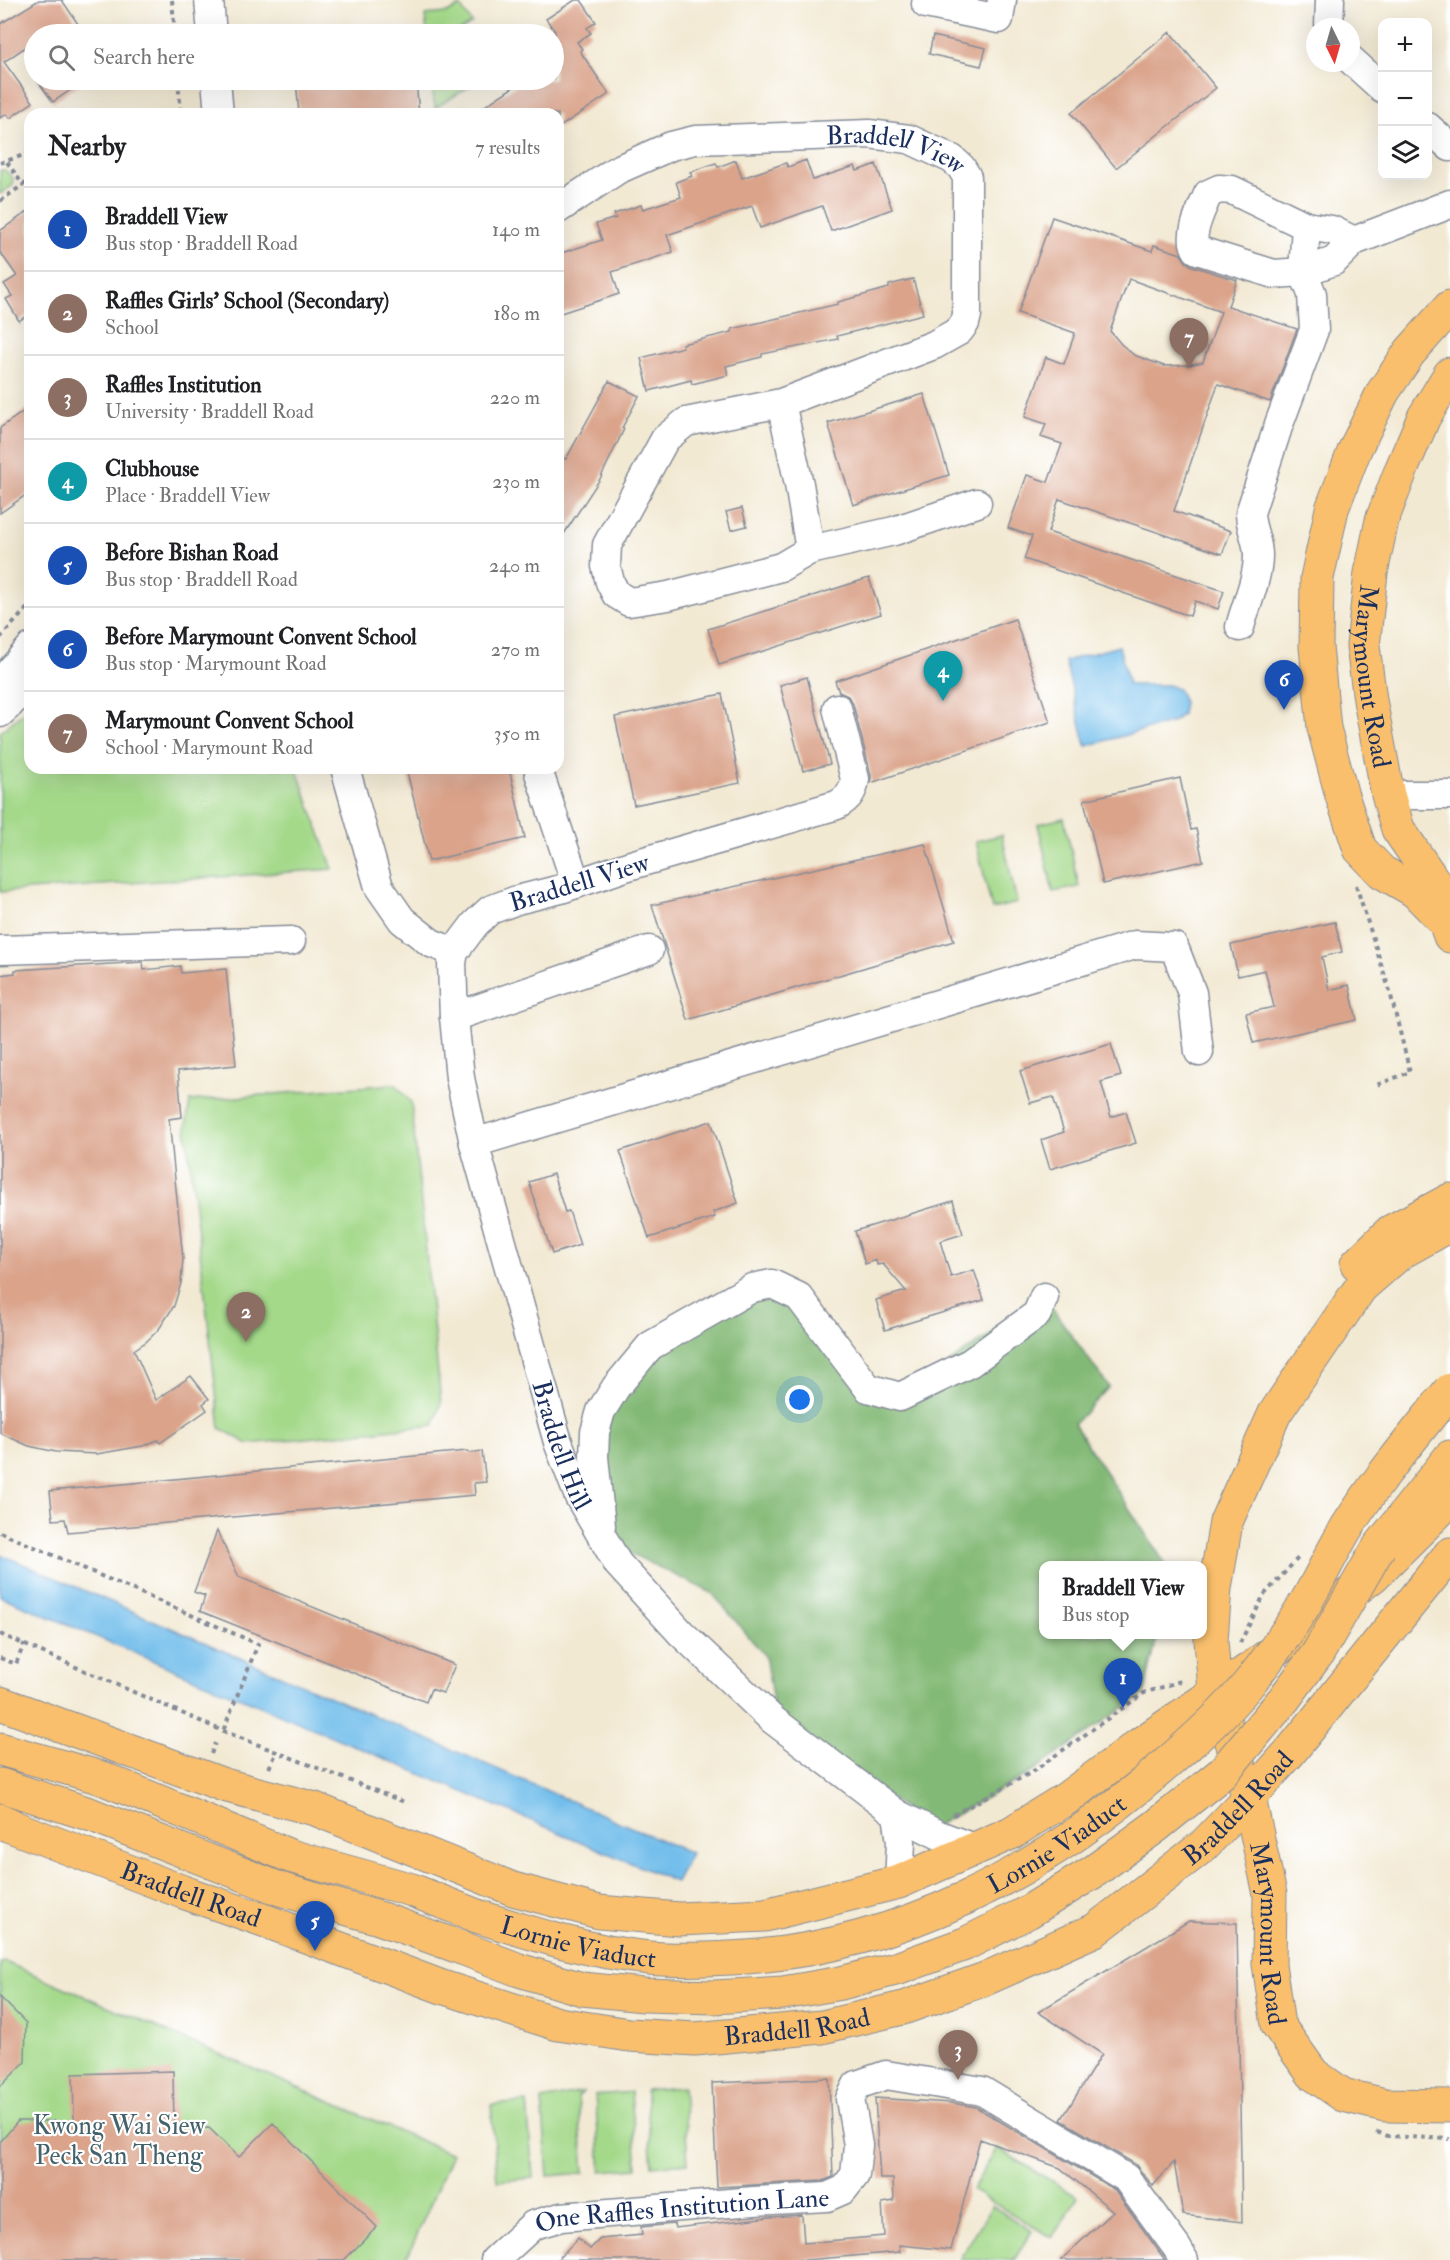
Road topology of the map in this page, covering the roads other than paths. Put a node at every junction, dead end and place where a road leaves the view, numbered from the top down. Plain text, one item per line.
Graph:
1 (196, 0) edge
2 (209, 0) edge
3 (1002, 0) edge
4 (1330, 0) edge
5 (926, 4) dead end
6 (1329, 18) edge
7 (198, 24) edge
8 (211, 24) edge
9 (1360, 68) edge
10 (1378, 84) edge
11 (203, 90) edge
12 (217, 90) edge
13 (204, 108) edge
14 (218, 108) edge
15 (1432, 131) edge
16 (1450, 147) edge
17 (1450, 204) edge
18 (564, 205) edge
19 (1306, 226) junction
20 (1354, 241) junction
21 (1303, 272) junction
22 (1450, 307) edge
23 (1450, 374) edge
24 (781, 403) junction
25 (977, 503) dead end
26 (810, 550) junction
27 (1240, 627) dead end
28 (24, 655) edge
29 (0, 683) edge
30 (24, 686) edge
31 (837, 708) dead end
32 (0, 713) edge
33 (347, 774) edge
34 (539, 774) edge
35 (1388, 795) junction
36 (1450, 795) edge
37 (576, 884) junction
38 (1450, 905) edge
39 (1450, 936) edge
40 (291, 941) dead end
41 (0, 950) edge
42 (649, 950) dead end
43 (454, 952) junction
44 (454, 1017) junction
45 (1199, 1052) dead end
46 (474, 1143) junction
47 (1450, 1200) edge
48 (1450, 1225) edge
49 (1044, 1297) dead end
50 (1450, 1390) edge
51 (1450, 1457) edge
52 (1450, 1500) edge
53 (602, 1540) junction
54 (1450, 1554) edge
55 (1197, 1561) edge
56 (1194, 1639) edge
57 (1203, 1691) junction
58 (0, 1703) edge
59 (0, 1730) edge
60 (0, 1749) edge
61 (102, 1778) junction
62 (0, 1785) edge
63 (1241, 1808) junction
64 (897, 1814) junction
65 (4, 1822) edge
66 (976, 1849) junction
67 (899, 1882) junction
68 (462, 1948) joint
69 (1450, 2106) edge
70 (1450, 2127) edge
71 (495, 2260) edge
72 (1184, 2260) edge

1 - 7 street
2 - 8 street
3 - 5 street
4 - 6 street
9 - 10 street
11 - 13 street
12 - 14 street
15 - 16 street
17 - 20 street
18 - 24 street, Braddell View
19 - 20 street
19 - 21 street
19 - 21 street
20 - 21 street
21 - 27 street
22 - 39 main road, Marymount Road
23 - 35 main road, Marymount Road
24 - 26 street
24 - 26 street, Braddell View
25 - 26 street, Braddell View
28 - 29 street
30 - 32 street
31 - 37 street, Braddell View
33 - 43 street
34 - 37 street
35 - 36 street
35 - 38 main road, Marymount Road
37 - 43 street, Braddell View
40 - 41 street
42 - 44 street
43 - 44 street, Braddell Hill
44 - 46 street, Braddell Hill
45 - 46 street
46 - 53 street, Braddell Hill
47 - 55 main road
48 - 57 main road, Marymount Road
49 - 53 street
50 - 61 main road, Lornie Viaduct, bridge
51 - 68 main road, Lornie Viaduct, bridge
52 - 57 main road
53 - 64 street, Braddell Hill
54 - 63 main road, Braddell Road
56 - 57 main road, Marymount Road
57 - 63 main road, Marymount Road
57 - 66 main road
58 - 67 main road
59 - 61 main road
60 - 61 main road
62 - 68 main road, Braddell Road
63 - 65 main road, Braddell Road
63 - 69 main road, Marymount Road
63 - 70 main road, Marymount Road
64 - 66 street, Braddell Hill
64 - 67 street
66 - 67 main road
71 - 72 street, One Raffles Institution Lane

